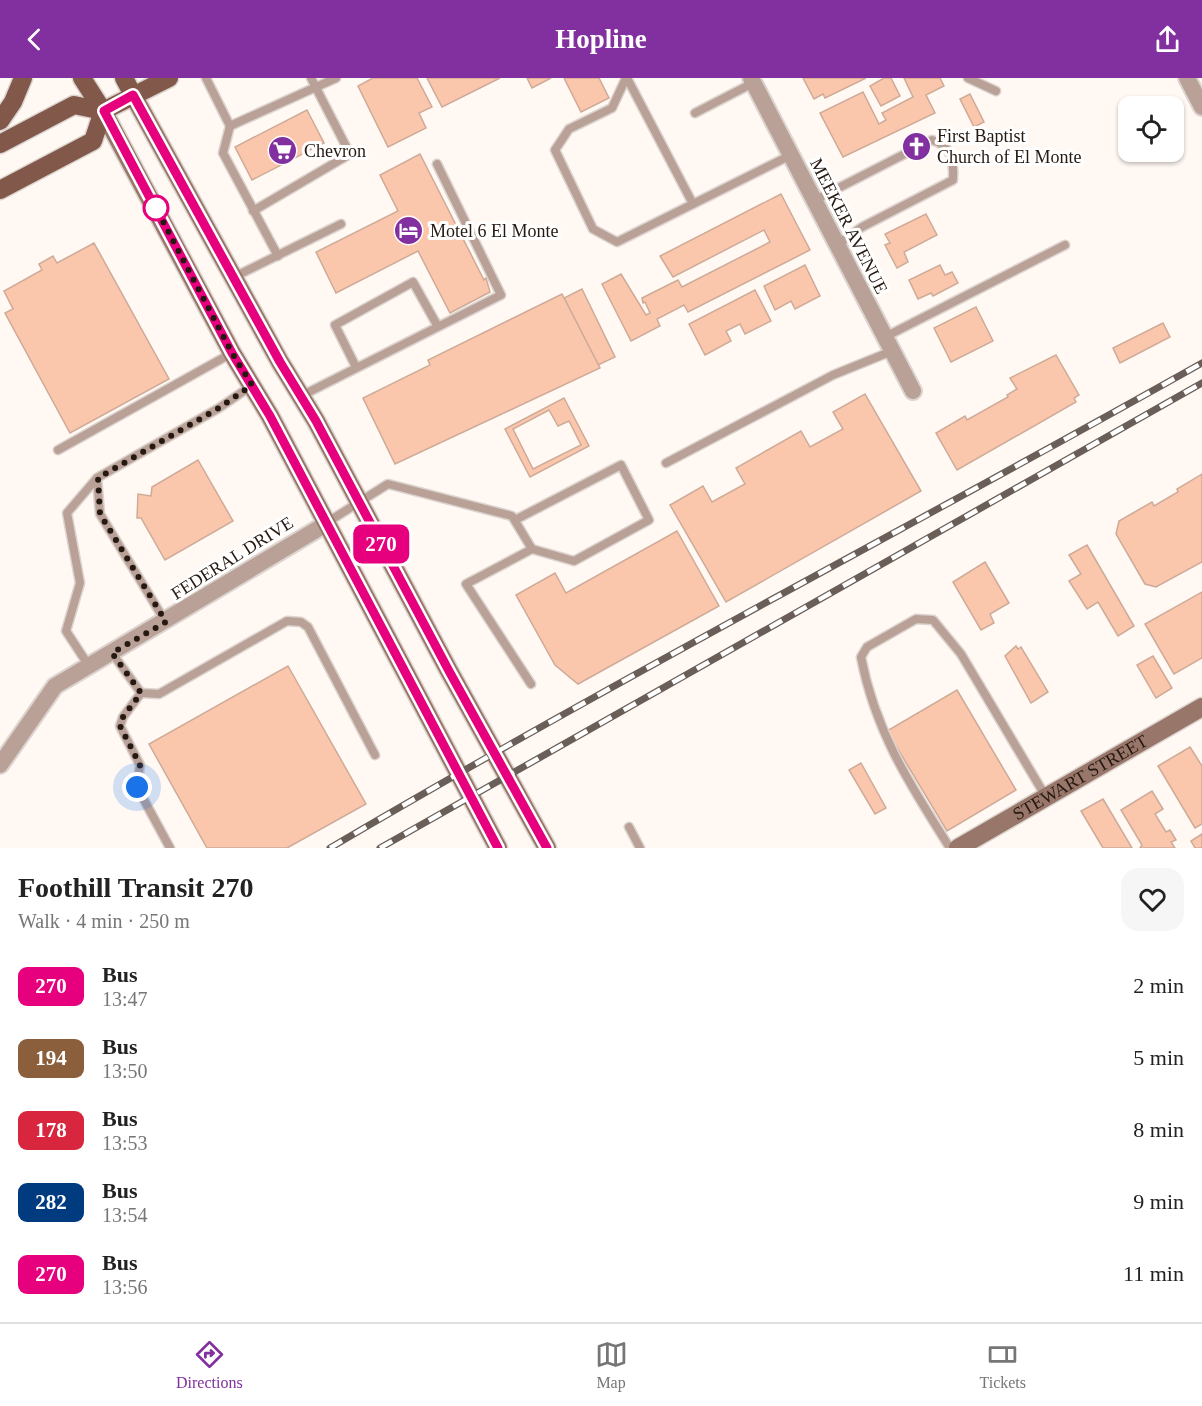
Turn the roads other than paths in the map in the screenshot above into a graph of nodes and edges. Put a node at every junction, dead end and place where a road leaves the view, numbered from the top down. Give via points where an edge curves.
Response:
1 (23, 78) edge
2 (82, 78) edge
3 (124, 78) edge
4 (169, 78) edge
5 (206, 78) edge
6 (311, 78) edge
7 (336, 78) edge
8 (626, 78) edge
9 (968, 78) edge
10 (1187, 78) edge
11 (752, 80) edge
12 (316, 89) junction
13 (996, 92) dead end
14 (133, 95) junction
15 (1202, 107) edge
16 (104, 111) junction
17 (695, 113) dead end
18 (0, 121) edge
19 (230, 126) junction
20 (0, 144) edge
21 (791, 155) junction
22 (437, 164) dead end
23 (0, 190) edge
24 (815, 200) junction
25 (693, 204) junction
26 (252, 210) junction
27 (341, 224) dead end
28 (837, 244) junction
29 (1065, 245) dead end
30 (278, 256) junction
31 (234, 277) junction
32 (437, 325) junction
33 (888, 344) junction
34 (232, 353) junction
35 (356, 367) junction
36 (252, 385) junction
37 (913, 391) dead end
38 (302, 396) junction
39 (58, 450) dead end
40 (666, 463) dead end
41 (98, 478) junction
42 (357, 501) junction
43 (515, 520) junction
44 (326, 524) junction
45 (532, 549) junction
46 (166, 622) junction
47 (112, 653) junction
48 (89, 666) junction
49 (531, 684) dead end
50 (141, 693) junction
51 (1202, 706) edge
52 (375, 755) dead end
53 (0, 765) edge
54 (1046, 797) junction
55 (629, 827) dead end
56 (170, 848) edge
57 (498, 848) edge
58 (547, 848) edge
59 (640, 848) edge
60 (950, 848) edge
61 (958, 848) edge

1 - 18 main road
2 - 16 main road
3 - 14 main road
4 - 14 main road
5 - 19 lane
6 - 12 lane
7 - 12 lane
8 - 25 lane
8 - 25 lane via 612,108 569,129 555,150 593,229 617,242
9 - 13 lane
10 - 15 street
11 - 17 lane
11 - 21 street, MEEKER AVENUE
12 - 19 lane
12 - 26 lane via 350,154
14 - 16 main road
14 - 31 main road
16 - 20 main road via 74,105
16 - 23 main road via 93,141
16 - 34 main road
19 - 26 lane via 223,153
21 - 24 street, MEEKER AVENUE
21 - 25 lane
22 - 32 lane via 501,295
24 - 28 street, MEEKER AVENUE
24 - 28 lane via 932,140 943,143 950,151 953,180
26 - 30 lane
27 - 30 lane
28 - 33 street, MEEKER AVENUE
29 - 33 lane
30 - 31 lane
31 - 38 main road
32 - 35 lane
32 - 35 lane via 413,282 335,325
33 - 37 street, MEEKER AVENUE
33 - 40 lane
34 - 36 main road
34 - 39 lane
35 - 38 lane
36 - 41 lane
36 - 44 main road
38 - 42 main road
41 - 46 lane via 100,514
41 - 48 lane via 67,513 80,583 66,631
42 - 43 lane via 388,484 512,516
42 - 44 lane
42 - 58 main road
43 - 45 lane
43 - 45 lane via 621,465 649,520 574,561
44 - 46 street, FEDERAL DRIVE
44 - 57 main road
45 - 49 lane via 466,584
46 - 47 street, FEDERAL DRIVE
47 - 48 street, FEDERAL DRIVE
47 - 50 lane
48 - 53 street, FEDERAL DRIVE via 55,686
50 - 52 lane via 159,694 287,621 302,622
50 - 56 lane via 120,726 140,765 137,787
51 - 54 main road, STEWART STREET
54 - 60 lane via 961,654 933,620 916,619 867,647 861,657 867,689 885,739
54 - 61 main road, STEWART STREET
55 - 59 lane

